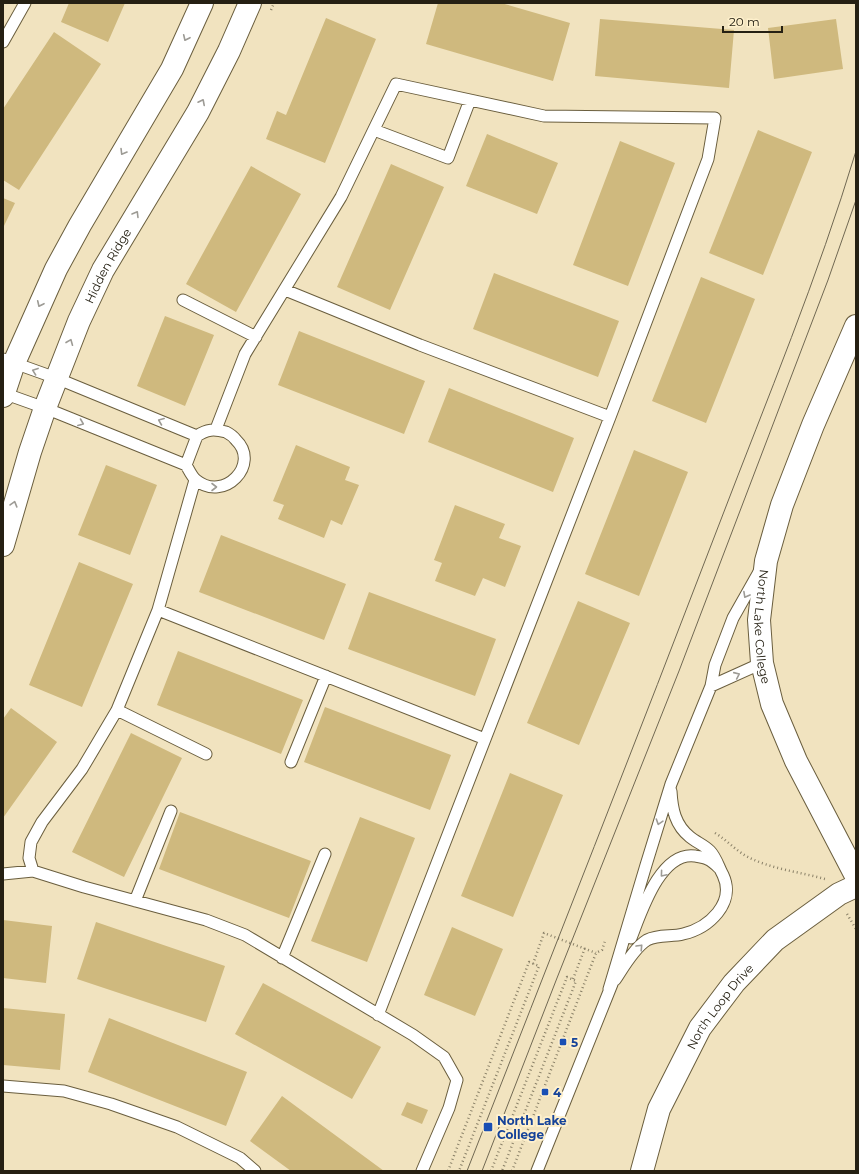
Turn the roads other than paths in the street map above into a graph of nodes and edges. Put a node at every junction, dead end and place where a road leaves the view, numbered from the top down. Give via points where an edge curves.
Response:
1 (202, 3) edge
2 (250, 3) edge
3 (21, 4) edge
4 (3, 42) edge
5 (470, 100) junction
6 (374, 130) junction
7 (285, 290) junction
8 (183, 300) dead end
9 (856, 326) edge
10 (256, 337) junction
11 (9, 361) edge
12 (56, 378) junction
13 (3, 394) edge
14 (45, 408) junction
15 (610, 417) junction
16 (216, 429) junction
17 (197, 436) junction
18 (186, 465) junction
19 (195, 480) junction
20 (3, 545) edge
21 (766, 561) junction
22 (158, 610) junction
23 (762, 663) junction
24 (326, 676) junction
25 (712, 686) junction
26 (117, 710) junction
27 (485, 739) junction
28 (206, 754) dead end
29 (291, 762) dead end
30 (671, 784) junction
31 (171, 811) dead end
32 (325, 854) dead end
33 (720, 868) junction
34 (33, 871) junction
35 (3, 874) edge
36 (856, 876) edge
37 (856, 886) edge
38 (135, 901) junction
39 (282, 958) junction
40 (609, 989) junction
41 (378, 1015) junction
42 (3, 1086) edge
43 (255, 1171) edge
44 (422, 1171) edge
45 (537, 1171) edge
46 (642, 1171) edge

1 -> 11 street via 172,69 80,225
12 -> 2 street, Hidden Ridge via 103,270 198,112
3 - 4 lane
5 - 6 lane via 396,84
5 - 6 lane via 448,158
5 - 15 lane via 544,116 715,118 708,159
6 - 7 lane via 341,197
7 - 10 lane
7 - 15 lane via 420,345
8 - 10 lane
9 - 21 street, North Lake College via 782,505
10 - 16 lane via 245,354
12 -> 11 lane
11 - 13 street
12 - 14 street, Hidden Ridge
17 -> 12 lane
13 - 14 lane
14 -> 18 lane
20 -> 14 street, Hidden Ridge
15 - 27 lane
16 - 17 lane
19 -> 16 lane via 207,487 221,487 233,481 242,470 244,456 239,443 229,433
17 - 18 lane
18 - 19 lane
19 - 22 lane
21 - 23 street, North Lake College via 759,620
21 -> 25 lane via 733,618 715,665
22 - 24 lane
22 - 26 lane
25 -> 23 lane
23 - 36 street, North Lake College via 772,704 796,761
24 - 27 lane
24 - 29 lane
25 - 30 lane
26 - 28 lane
26 - 34 lane via 82,769 42,822 31,842 29,858
27 - 41 lane
30 - 33 lane via 674,815 680,826 689,837 711,851
30 -> 40 lane
31 - 38 lane
32 - 39 lane
40 -> 33 lane via 629,960 648,940 684,934 708,924 718,914 726,899 726,883
33 -> 40 lane via 706,858 690,856 674,861 651,889
34 - 35 lane
34 - 38 lane
37 - 46 street, North Loop Drive via 839,894 775,940 730,988 700,1028 658,1109
38 - 39 lane via 206,920 245,935
39 - 41 lane
40 - 45 lane
41 - 44 lane via 444,1057 457,1080 449,1108
42 - 43 lane via 64,1091 111,1104 177,1127 240,1158

